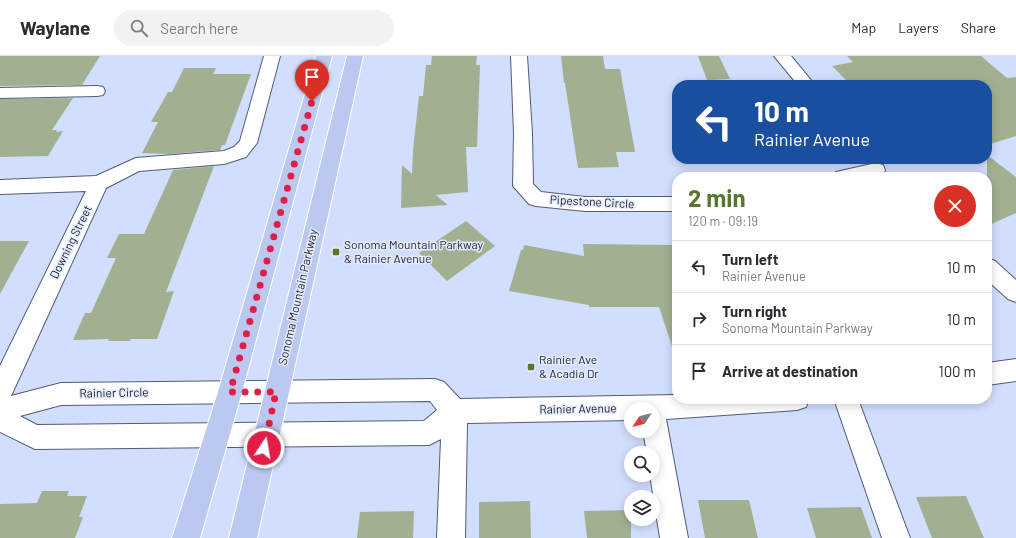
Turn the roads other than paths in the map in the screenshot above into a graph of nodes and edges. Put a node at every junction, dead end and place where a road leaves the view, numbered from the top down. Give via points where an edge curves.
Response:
1 (272, 56) edge
2 (324, 56) edge
3 (355, 56) edge
4 (519, 56) edge
5 (782, 56) edge
6 (802, 80) edge
7 (97, 91) dead end
8 (0, 93) edge
9 (876, 169) edge
10 (864, 172) edge
11 (99, 183) junction
12 (0, 187) edge
13 (672, 204) edge
14 (992, 271) edge
15 (1016, 293) edge
16 (1016, 370) edge
17 (992, 373) edge
18 (0, 392) edge
19 (230, 392) junction
20 (276, 392) junction
21 (731, 404) edge
22 (848, 404) edge
23 (660, 409) edge
24 (0, 410) edge
25 (624, 410) edge
26 (455, 411) junction
27 (0, 419) edge
28 (266, 434) junction
29 (217, 435) junction
30 (657, 438) edge
31 (186, 538) edge
32 (243, 538) edge
33 (451, 538) edge
34 (674, 538) edge
35 (896, 538) edge

1 - 11 street via 248,143 240,152 224,157 136,165
2 - 19 main road
3 - 20 main road, Sonoma Mountain Parkway
4 - 13 street, Pipestone Circle via 523,186 536,199 585,204
5 - 6 street
7 - 8 street
9 - 10 street
11 - 12 street
11 - 18 street, Downing Street
14 - 15 street
16 - 17 street
19 - 20 street
19 - 24 street, Rainier Circle via 61,394
19 - 29 main road
20 - 26 street via 435,390
20 - 28 main road, Sonoma Mountain Parkway
21 - 23 street, Rainier Avenue
22 - 35 street
25 - 26 street, Rainier Avenue
26 - 28 street via 430,433
26 - 33 street
27 - 29 street via 35,437
28 - 29 street
28 - 32 main road, Sonoma Mountain Parkway
29 - 31 main road
30 - 34 street

